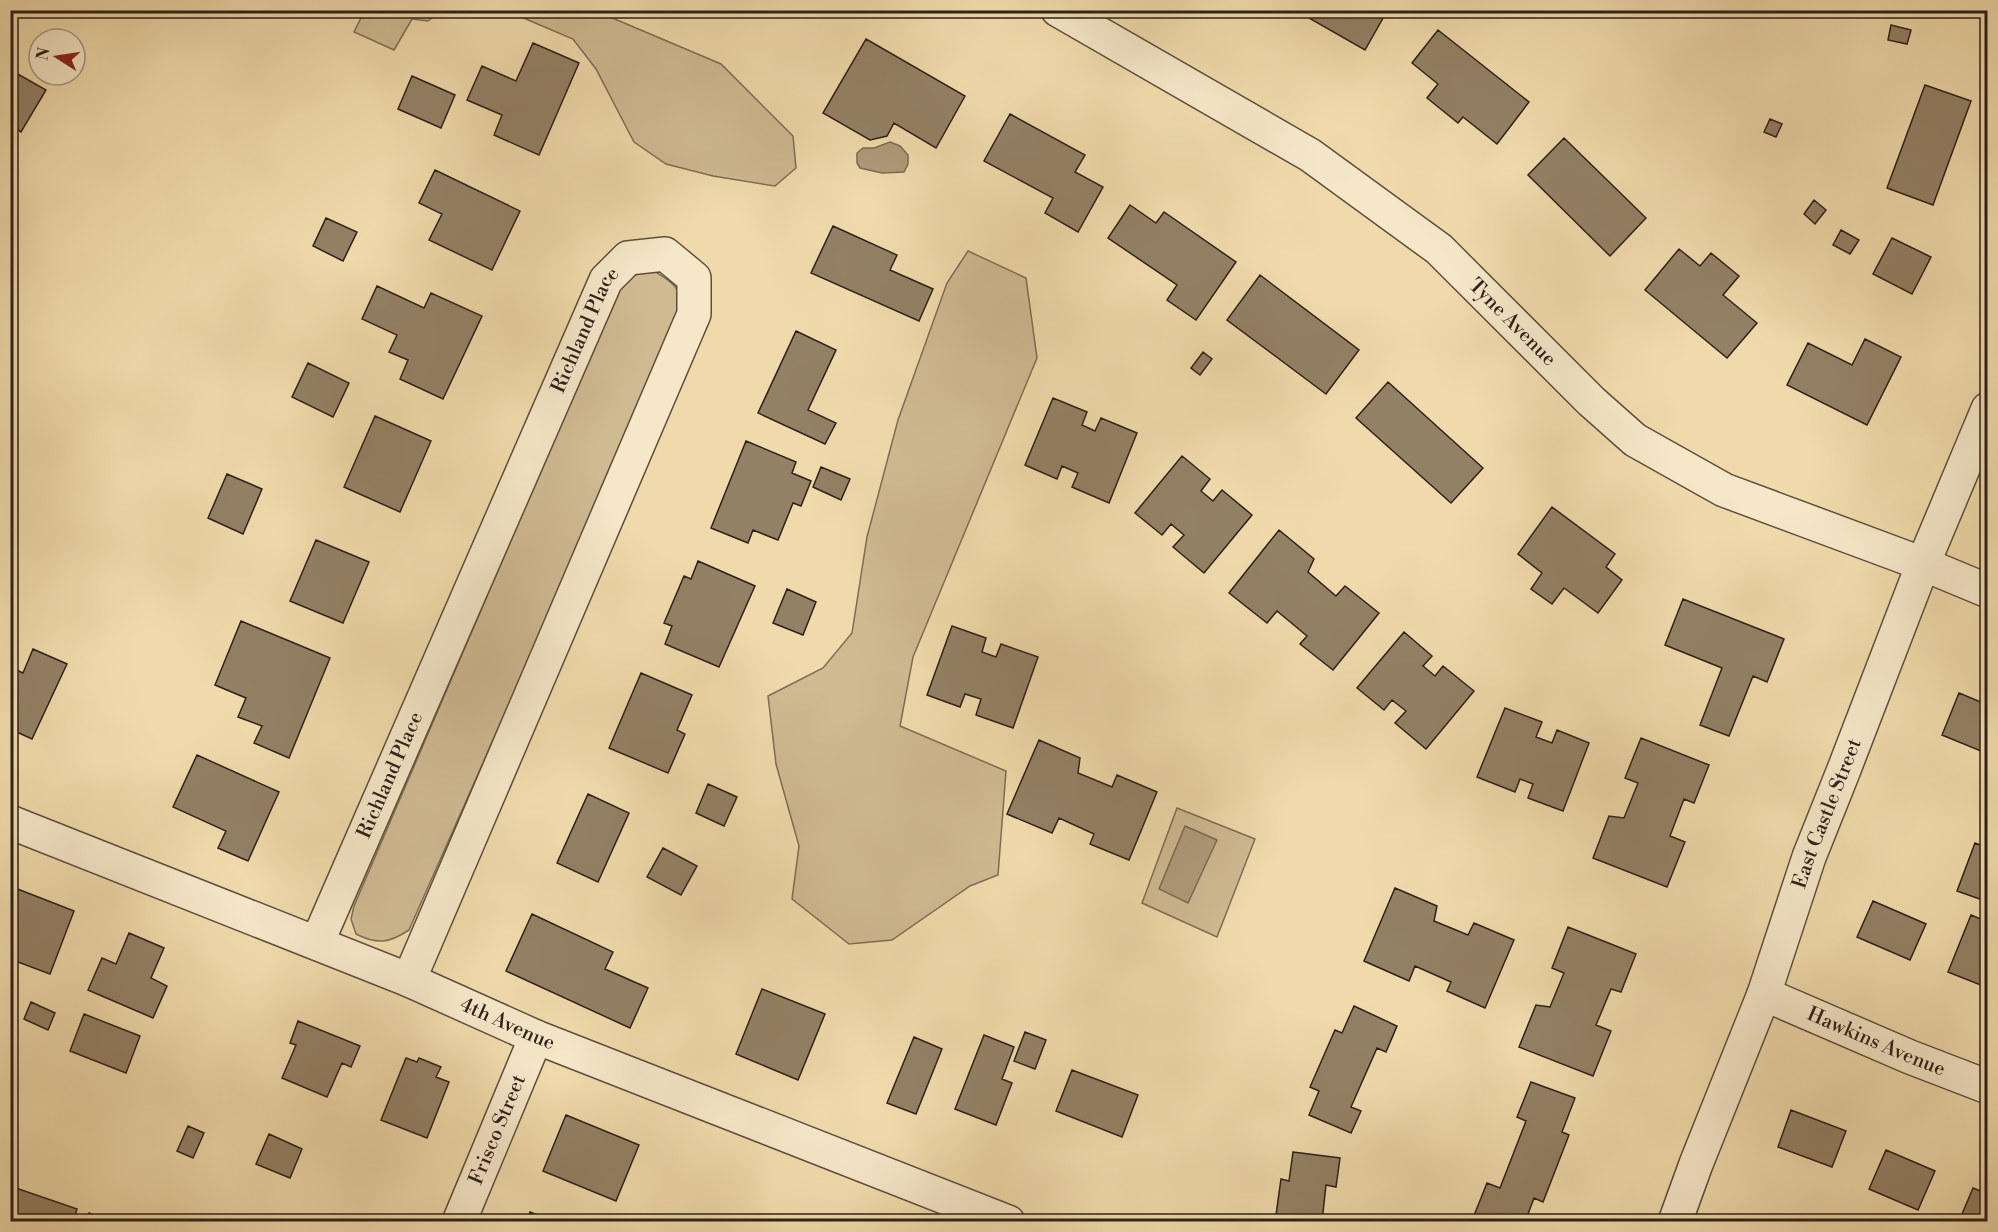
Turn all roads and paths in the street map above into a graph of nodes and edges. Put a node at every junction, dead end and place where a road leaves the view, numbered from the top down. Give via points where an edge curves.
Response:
1 (1058, 10) edge
2 (1988, 409) edge
3 (1923, 564) junction
4 (1988, 591) edge
5 (10, 822) edge
6 (317, 943) junction
7 (409, 980) junction
8 (1764, 994) junction
9 (536, 1037) junction
10 (1988, 1087) edge
11 (459, 1221) edge
12 (1008, 1221) edge
13 (1675, 1221) edge

1 - 3 street, Tyne Avenue via 1310,155 1439,249 1635,440 1724,490
2 - 3 street, East Castle Street
3 - 4 street, Tyne Avenue
3 - 8 street, East Castle Street via 1809,856
5 - 6 street, 4th Avenue
6 - 7 street, 4th Avenue
6 - 7 street, Richland Place via 606,280 628,258 665,254 694,278 694,314
7 - 9 street, 4th Avenue
8 - 10 street, Hawkins Avenue
8 - 13 street, East Castle Street
9 - 11 street, Frisco Street
9 - 12 street, 4th Avenue

